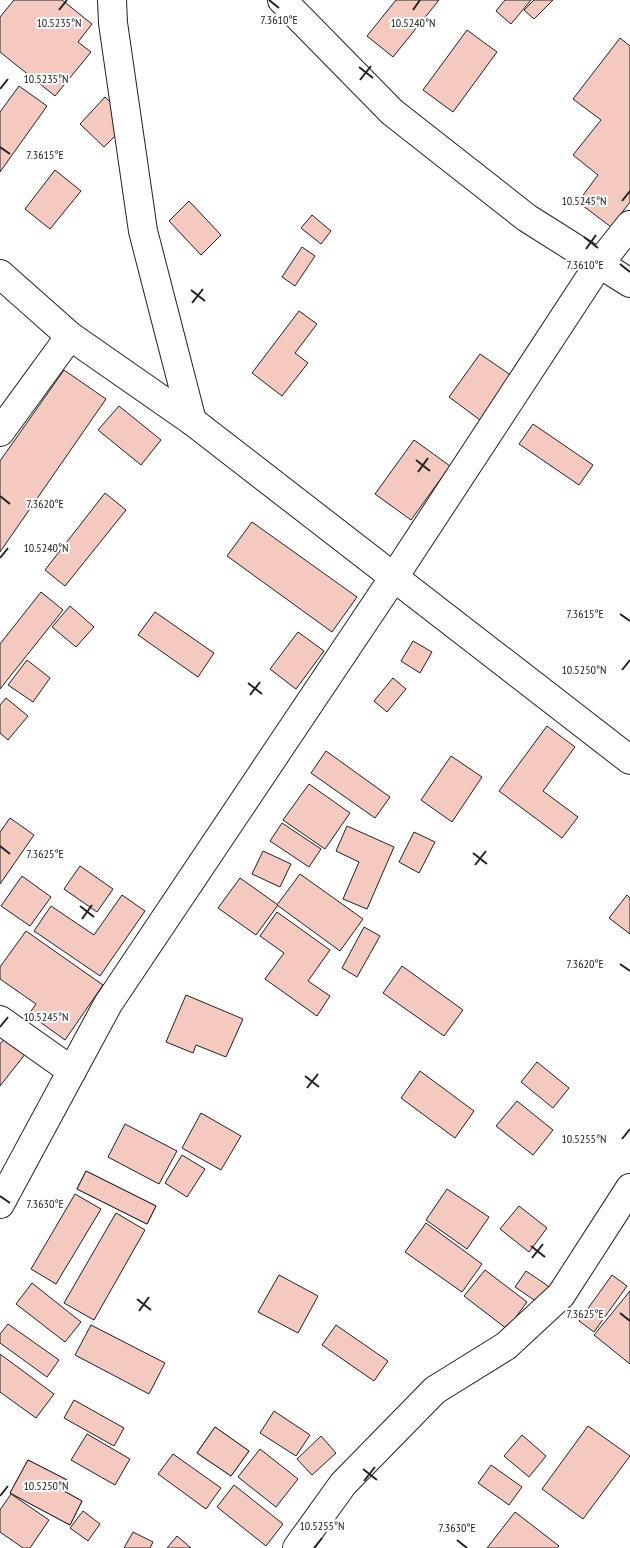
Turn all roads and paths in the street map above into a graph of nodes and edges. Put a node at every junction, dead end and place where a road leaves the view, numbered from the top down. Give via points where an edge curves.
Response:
1 (112, 0) edge
2 (282, 0) edge
3 (630, 225) edge
4 (599, 264) junction
5 (0, 274) edge
6 (630, 283) edge
7 (70, 336) junction
8 (192, 421) junction
9 (0, 432) edge
10 (394, 577) junction
11 (630, 760) edge
12 (0, 1020) edge
13 (72, 1071) junction
14 (630, 1188) edge
15 (0, 1204) edge
16 (297, 1548) edge

1 - 8 street via 143,231
2 - 4 street via 392,112 527,218
3 - 4 street
4 - 6 street
4 - 10 street
5 - 7 street
7 - 8 street
7 - 9 street
8 - 10 street
10 - 11 street
10 - 13 street via 108,1004
12 - 13 street
13 - 15 street
14 - 16 street via 561,1295 506,1346 435,1390 343,1484

